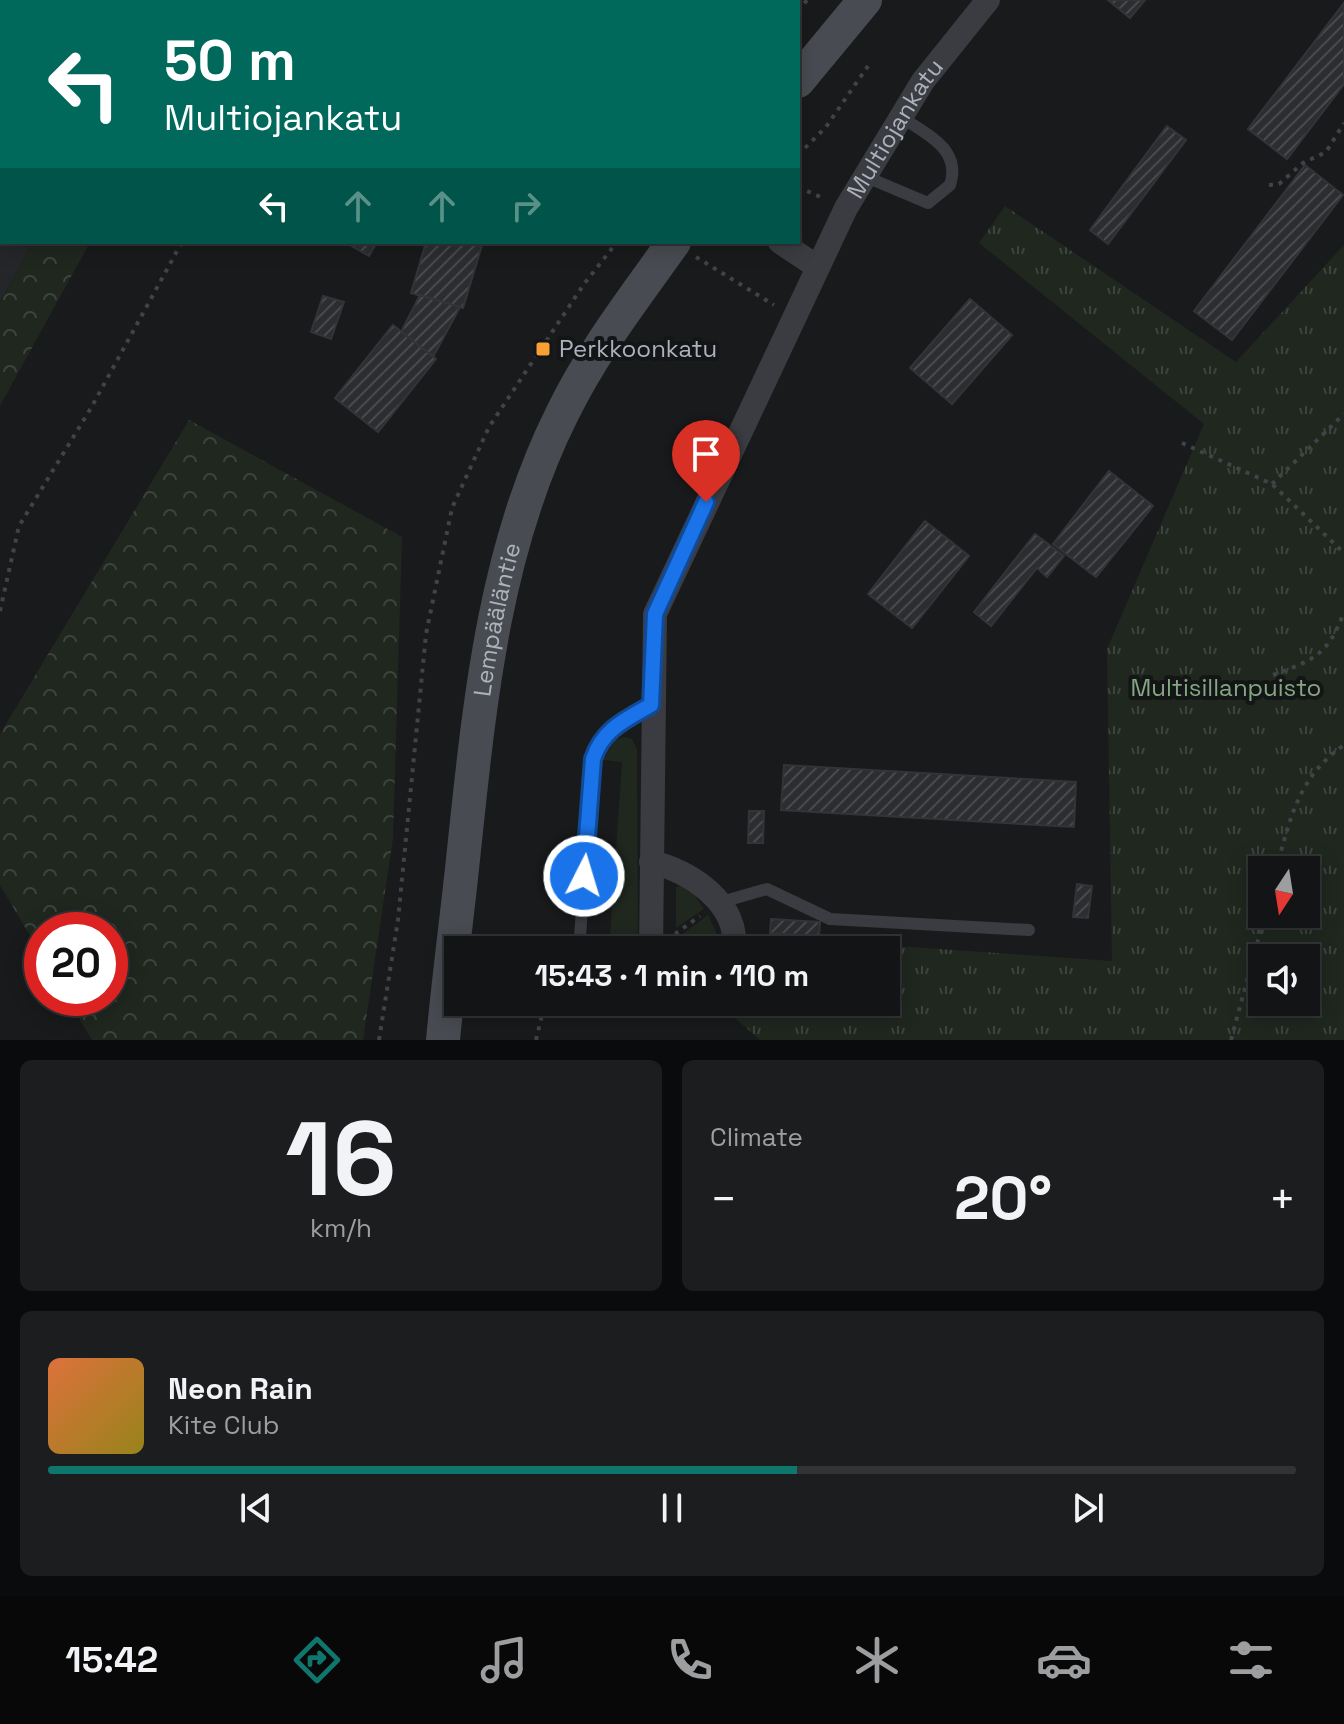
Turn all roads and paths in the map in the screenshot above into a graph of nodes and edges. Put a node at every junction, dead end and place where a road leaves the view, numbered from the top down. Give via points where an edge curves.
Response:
1 (865, 0) edge
2 (988, 0) edge
3 (868, 66) dead end
4 (800, 79) edge
5 (901, 117) junction
6 (1344, 123) edge
7 (800, 153) edge
8 (864, 176) junction
9 (1269, 185) dead end
10 (181, 244) edge
11 (615, 244) edge
12 (673, 244) edge
13 (783, 244) edge
14 (816, 266) junction
15 (794, 316) junction
16 (1344, 414) edge
17 (1182, 443) dead end
18 (1272, 484) junction
19 (1344, 553) edge
20 (0, 611) edge
21 (1344, 612) edge
22 (1273, 675) dead end
23 (651, 705) junction
24 (1344, 745) edge
25 (1280, 856) edge
26 (651, 862) junction
27 (718, 903) junction
28 (673, 921) dead end
29 (1261, 928) edge
30 (1029, 930) dead end
31 (673, 935) joint
32 (580, 936) edge
33 (657, 936) edge
34 (735, 936) edge
35 (542, 1016) edge
36 (379, 1040) edge
37 (443, 1040) edge
38 (536, 1040) edge
39 (1231, 1040) edge

1 - 4 main road
2 - 5 street, Multiojankatu
3 - 7 path via 826,127
5 - 8 street, Multiojankatu
5 - 8 lane via 947,150 953,162 950,185 928,203
6 - 9 path via 1326,152 1279,184
8 - 14 street, Multiojankatu
10 - 20 path via 19,526
11 - 36 path via 489,427 452,508 426,634 398,920
12 - 15 path
12 - 37 main road, Lempääläntie via 602,341 562,413 519,521 500,593 476,731
13 - 14 street
14 - 15 street, Multiojankatu
15 - 23 street, Multiojankatu via 655,614
16 - 18 path
17 - 18 path
18 - 19 path
21 - 22 path via 1334,639 1314,660
23 - 26 street, Multiojankatu
23 - 32 lane via 609,729 598,742
24 - 25 path via 1326,757 1295,800
26 - 27 street via 693,877
26 - 33 street, Multiojankatu
27 - 30 lane via 767,889 830,919
27 - 31 path
27 - 34 street
28 - 31 path
29 - 39 path
35 - 38 path

